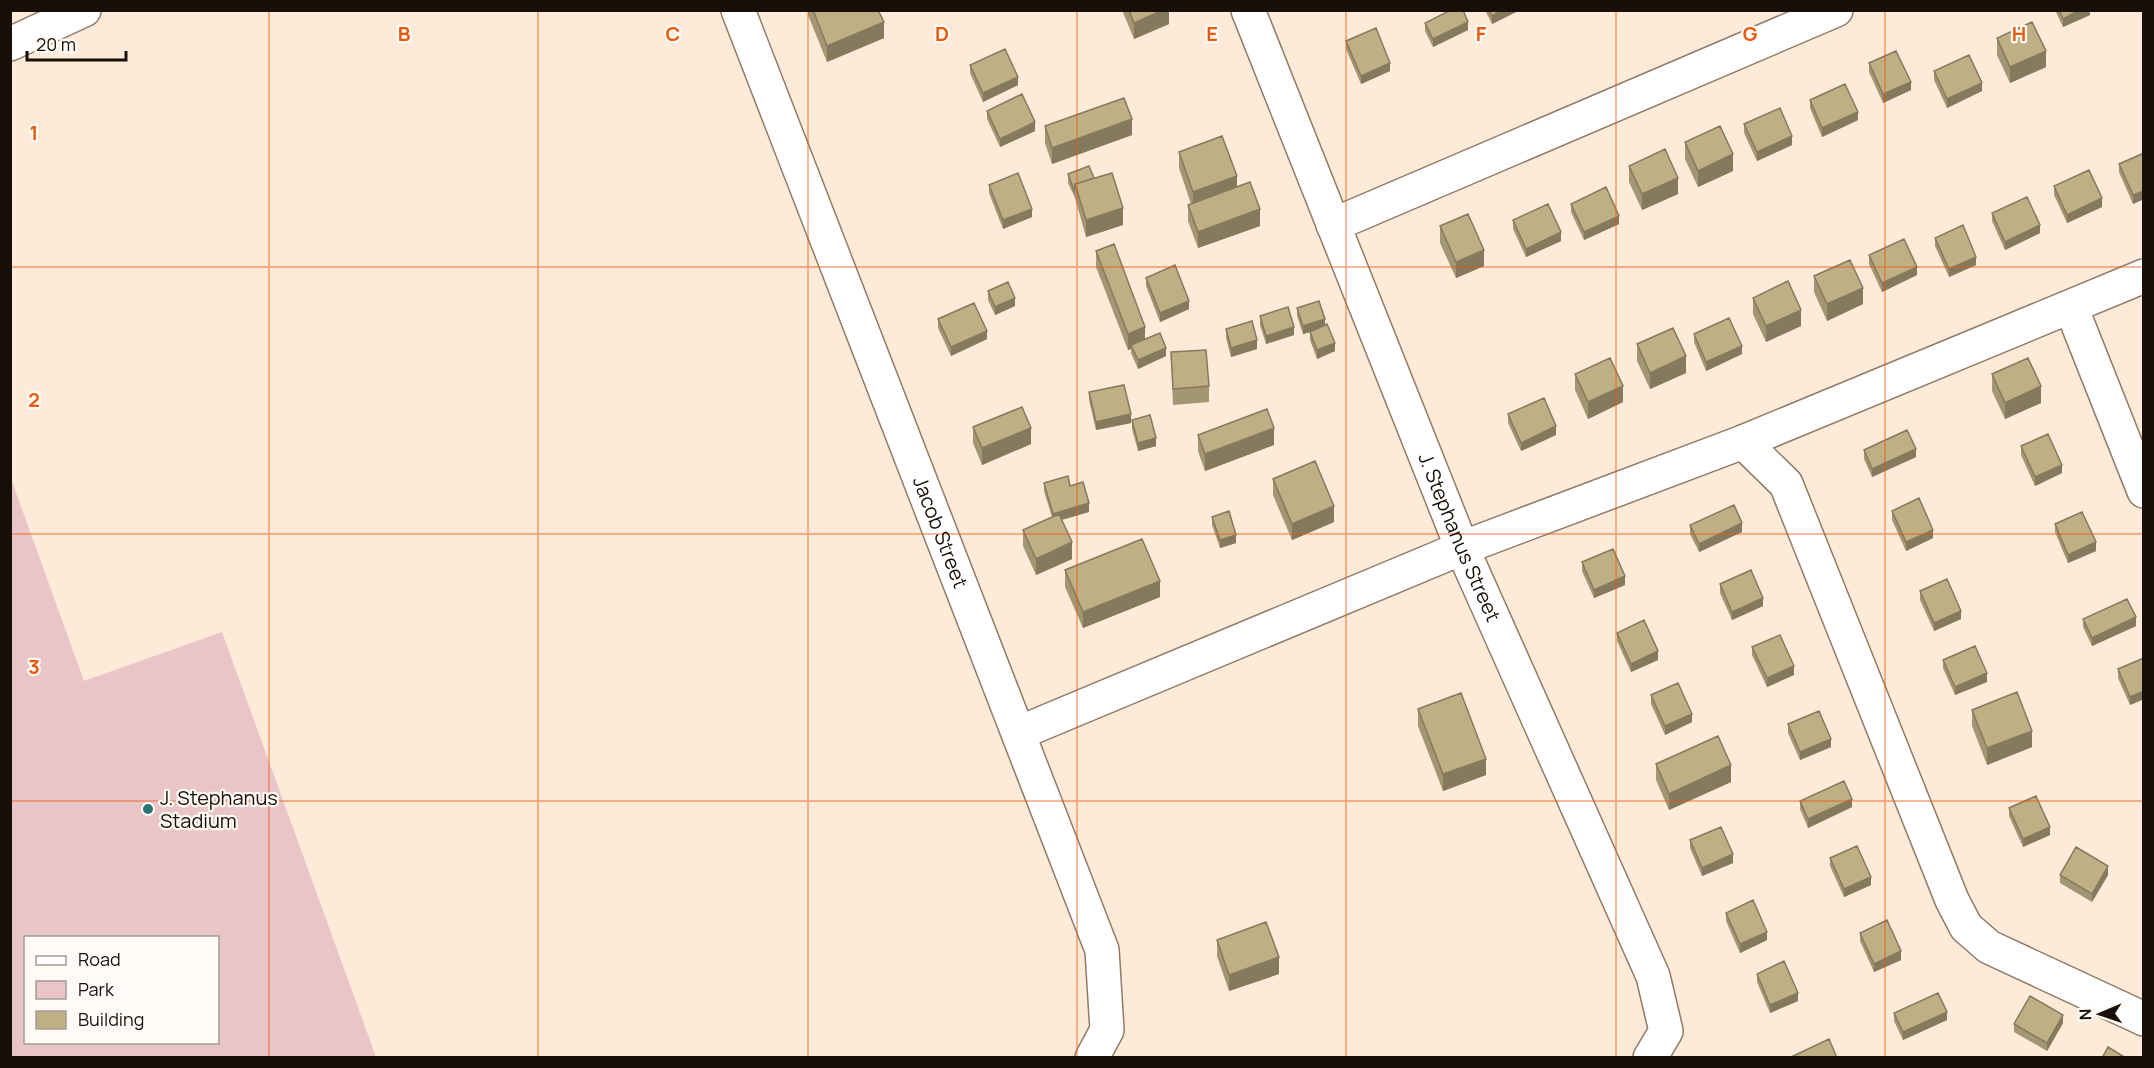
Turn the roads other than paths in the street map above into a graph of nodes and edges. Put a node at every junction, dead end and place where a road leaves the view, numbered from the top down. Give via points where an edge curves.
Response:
1 (84, 10) edge
2 (738, 10) edge
3 (1248, 10) edge
4 (1836, 10) edge
5 (10, 44) edge
6 (1333, 225) junction
7 (2144, 276) edge
8 (2071, 307) junction
9 (1743, 442) junction
10 (2144, 491) edge
11 (1462, 548) junction
12 (1019, 733) junction
13 (2144, 1020) edge
14 (1665, 1049) edge
15 (1092, 1058) edge

1 - 5 street
2 - 12 street, Jacob Street
3 - 6 street, J. Stephanus Street
4 - 6 street
6 - 11 street, J. Stephanus Street
7 - 8 street
8 - 9 street
8 - 10 street
9 - 11 street
9 - 13 street via 1786,484 1966,927 1989,947
11 - 12 street
11 - 14 street, J. Stephanus Street via 1653,976
12 - 15 street, Jacob Street via 1102,950 1107,1030

